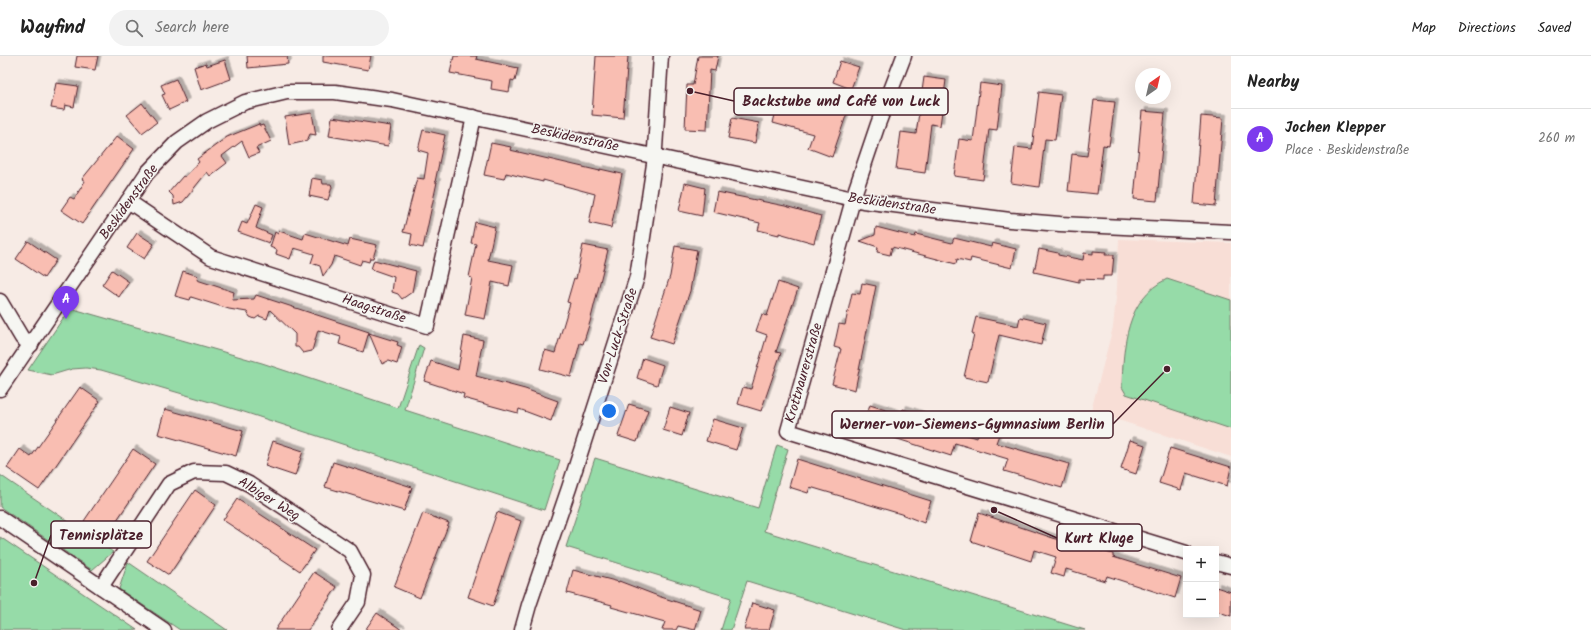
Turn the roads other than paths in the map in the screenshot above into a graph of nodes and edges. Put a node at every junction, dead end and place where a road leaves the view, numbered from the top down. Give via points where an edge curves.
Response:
1 (661, 56) edge
2 (904, 56) edge
3 (474, 117) junction
4 (655, 156) junction
5 (853, 199) junction
6 (128, 201) junction
7 (1231, 232) edge
8 (0, 302) edge
9 (31, 345) junction
10 (0, 389) edge
11 (0, 518) edge
12 (1183, 552) edge
13 (1219, 563) edge
14 (1231, 566) edge
15 (101, 587) junction
16 (164, 630) edge
17 (339, 630) edge
18 (522, 630) edge

1 - 4 street, Von-Luck-Straße
2 - 5 street, Krottnaurerstraße
3 - 4 street, Beskidenstraße
3 - 6 street, Beskidenstraße via 392,100 309,90 287,92 245,102 207,121 178,142 147,173
3 - 6 street, Haagstraße via 427,326 211,257
4 - 5 street, Beskidenstraße
4 - 18 street, Von-Luck-Straße via 637,277
5 - 7 street, Beskidenstraße via 1010,220
5 - 12 street, Krottnaurerstraße via 788,431
6 - 9 street, Beskidenstraße
8 - 9 street via 22,338
9 - 10 street, Beskidenstraße
11 - 15 street
13 - 14 street
15 - 16 street
15 - 17 street, Albiger Weg via 170,484 194,472 226,473 249,484 350,551 363,575 358,602

